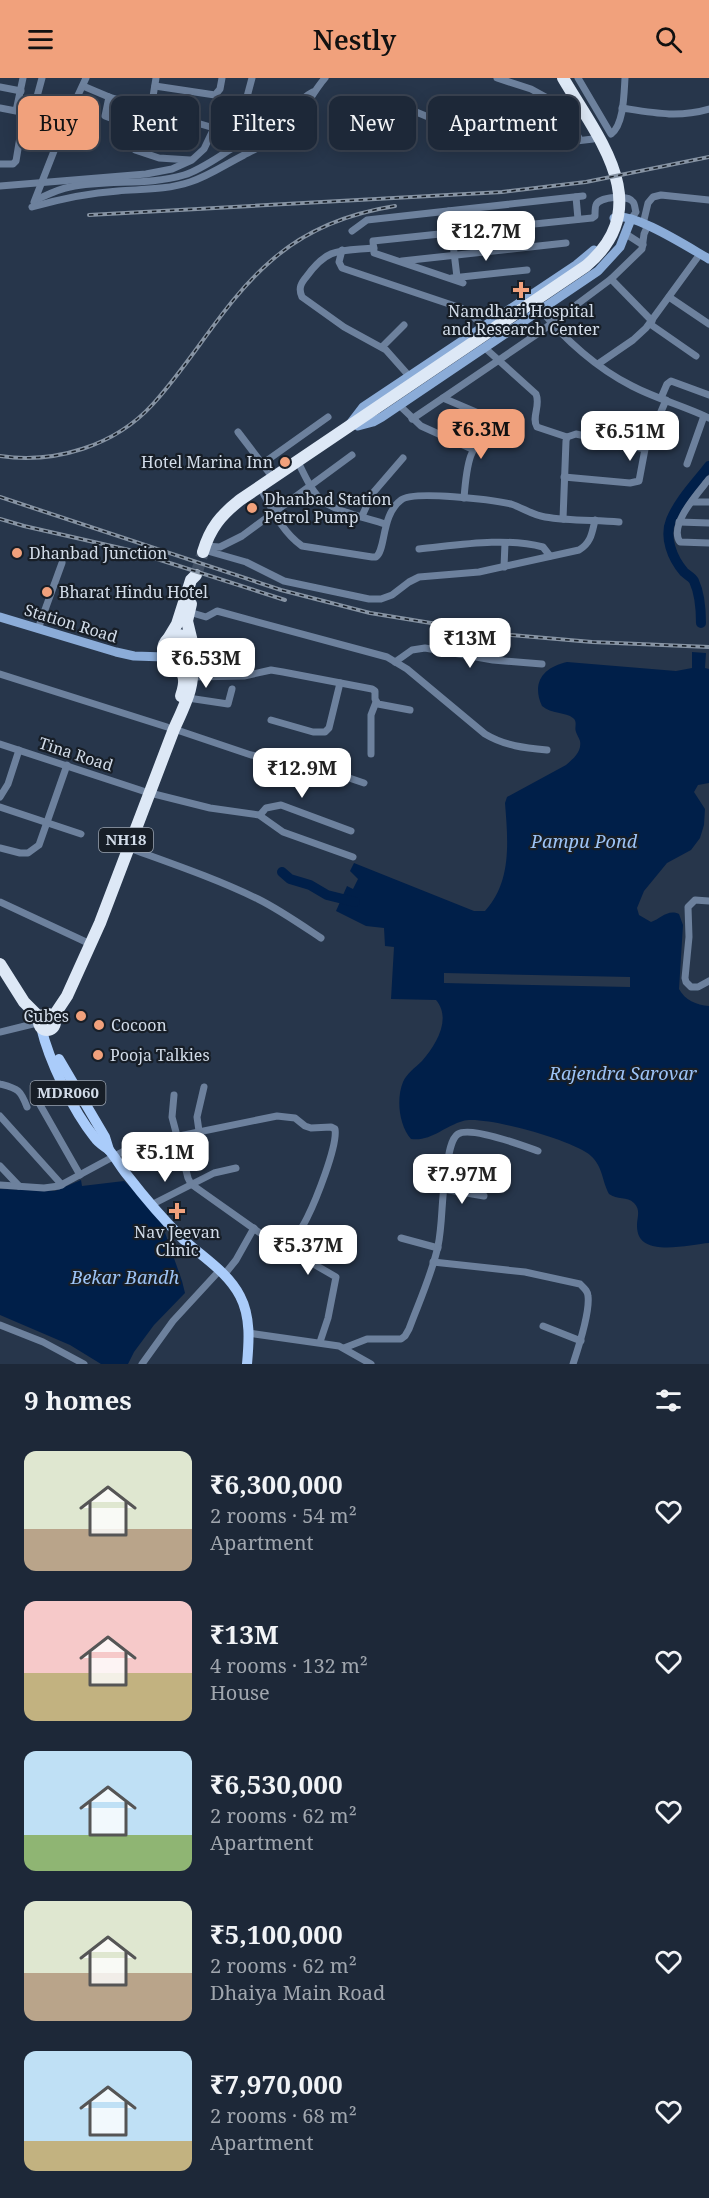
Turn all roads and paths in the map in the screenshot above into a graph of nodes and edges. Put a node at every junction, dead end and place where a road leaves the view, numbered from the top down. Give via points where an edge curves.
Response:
1 (23, 78) edge
2 (42, 78) edge
3 (86, 78) edge
4 (222, 78) edge
5 (252, 78) edge
6 (325, 78) edge
7 (497, 78) edge
8 (563, 78) edge
9 (569, 78) edge
10 (578, 78) edge
11 (625, 78) edge
12 (156, 82) edge
13 (83, 86) junction
14 (0, 87) edge
15 (21, 91) junction
16 (314, 92) junction
17 (22, 96) edge
18 (33, 96) edge
19 (78, 96) edge
20 (247, 96) edge
21 (109, 97) joint
22 (0, 108) edge
23 (622, 108) junction
24 (709, 109) edge
25 (18, 112) edge
26 (416, 112) edge
27 (594, 130) junction
28 (211, 134) edge
29 (580, 140) junction
30 (18, 149) edge
31 (53, 150) edge
32 (192, 160) junction
33 (0, 164) edge
34 (41, 182) junction
35 (0, 186) edge
36 (36, 200) junction
37 (709, 200) edge
38 (448, 211) junction
39 (578, 219) junction
40 (631, 219) junction
41 (645, 225) junction
42 (352, 231) dead end
43 (451, 233) junction
44 (626, 234) junction
45 (566, 243) dead end
46 (643, 245) junction
47 (374, 248) junction
48 (342, 250) junction
49 (700, 254) junction
50 (454, 255) junction
51 (709, 259) edge
52 (398, 261) junction
53 (527, 270) dead end
54 (453, 278) junction
55 (611, 279) junction
56 (463, 283) dead end
57 (669, 297) junction
58 (541, 310) junction
59 (551, 322) junction
60 (651, 322) junction
61 (709, 324) edge
62 (404, 325) dead end
63 (483, 327) junction
64 (382, 347) junction
65 (485, 348) junction
66 (696, 356) dead end
67 (497, 360) junction
68 (598, 364) junction
69 (410, 377) junction
70 (709, 395) edge
71 (442, 398) junction
72 (663, 399) junction
73 (399, 405) junction
74 (328, 417) dead end
75 (706, 417) edge
76 (412, 419) junction
77 (493, 421) junction
78 (504, 424) dead end
79 (350, 427) junction
80 (237, 432) dead end
81 (567, 437) junction
82 (472, 449) junction
83 (645, 449) junction
84 (352, 455) dead end
85 (403, 458) dead end
86 (262, 464) junction
87 (687, 464) dead end
88 (300, 466) junction
89 (564, 477) junction
90 (274, 479) junction
91 (709, 479) edge
92 (310, 485) junction
93 (262, 491) junction
94 (464, 498) junction
95 (692, 502) junction
96 (709, 502) edge
97 (274, 513) junction
98 (362, 516) junction
99 (563, 519) junction
100 (595, 520) junction
101 (620, 522) dead end
102 (679, 522) junction
103 (709, 523) edge
104 (385, 524) junction
105 (213, 525) junction
106 (504, 543) junction
107 (709, 543) edge
108 (419, 549) dead end
109 (204, 550) junction
110 (549, 556) junction
111 (62, 563) dead end
112 (504, 567) junction
113 (189, 612) junction
114 (0, 617) edge
115 (38, 629) junction
116 (165, 642) junction
117 (193, 650) junction
118 (169, 661) junction
119 (395, 662) junction
120 (542, 663) dead end
121 (0, 674) edge
122 (193, 677) junction
123 (340, 683) junction
124 (232, 689) dead end
125 (188, 698) junction
126 (376, 702) junction
127 (410, 710) dead end
128 (271, 720) dead end
129 (171, 728) junction
130 (0, 744) edge
131 (19, 750) junction
132 (547, 750) dead end
133 (371, 754) dead end
134 (67, 765) junction
135 (364, 783) dead end
136 (3, 787) edge
137 (146, 792) junction
138 (0, 797) edge
139 (0, 807) edge
140 (260, 815) junction
141 (48, 823) junction
142 (351, 831) dead end
143 (81, 834) dead end
144 (0, 848) edge
145 (129, 848) junction
146 (353, 857) dead end
147 (709, 901) edge
148 (0, 902) edge
149 (321, 938) dead end
150 (86, 942) junction
151 (0, 964) edge
152 (0, 975) edge
153 (709, 981) edge
154 (44, 1022) junction
155 (0, 1032) edge
156 (0, 1084) edge
157 (204, 1087) dead end
158 (174, 1095) dead end
159 (39, 1103) dead end
160 (27, 1107) dead end
161 (0, 1116) edge
162 (199, 1131) junction
163 (176, 1136) junction
164 (538, 1151) dead end
165 (111, 1154) junction
166 (0, 1166) edge
167 (236, 1168) dead end
168 (80, 1175) junction
169 (191, 1184) junction
170 (0, 1185) edge
171 (62, 1185) junction
172 (19, 1186) junction
173 (443, 1189) junction
174 (484, 1196) dead end
175 (151, 1205) junction
176 (254, 1228) junction
177 (401, 1238) dead end
178 (438, 1248) junction
179 (287, 1251) junction
180 (433, 1262) junction
181 (222, 1272) junction
182 (0, 1325) edge
183 (543, 1326) dead end
184 (249, 1333) junction
185 (581, 1341) junction
186 (320, 1342) junction
187 (344, 1348) junction
188 (81, 1363) edge
189 (142, 1364) edge
190 (247, 1364) edge
191 (371, 1364) edge
192 (573, 1364) edge

1 - 15 street
2 - 18 street
3 - 13 street
4 - 12 street via 214,95
5 - 20 street
6 - 16 street
7 - 29 street via 548,96 562,106
8 - 27 highway
9 - 27 highway
10 - 23 street via 610,134 616,131
11 - 23 street
13 - 19 street
13 - 21 street
14 - 15 street
15 - 17 street
16 - 36 street via 303,97 281,121 262,134 185,175 68,187
16 - 36 street via 288,129 190,182 151,190 79,195 32,207
21 - 32 street via 105,116 135,127 135,150 159,158
22 - 25 street
23 - 24 street via 669,115
26 - 29 street via 481,135 527,141
27 - 29 street
27 - 79 highway via 616,155 625,197 623,223 603,259
28 - 32 street via 204,149
30 - 33 street via 13,164
31 - 34 street
32 - 34 street via 146,174
34 - 35 street
34 - 36 street
37 - 41 street via 653,197 648,203
38 - 39 street via 579,197
38 - 42 street via 367,220
38 - 43 street
39 - 40 street via 594,217 600,201 619,197 634,203 636,212
39 - 43 street
40 - 41 main road
40 - 44 main road
40 - 63 main road via 614,218 603,240 586,257
41 - 46 street
41 - 49 main road
43 - 47 street via 373,241
43 - 50 street
44 - 46 street
44 - 58 main road via 606,264
45 - 50 street
46 - 55 street
47 - 48 street
47 - 52 street via 374,253
48 - 63 street via 342,268 461,308
48 - 64 street via 316,263 299,292 344,327
49 - 51 main road
49 - 57 street
50 - 52 street
50 - 54 street
52 - 54 street
53 - 54 street
54 - 56 street
55 - 59 street
55 - 60 street
57 - 60 street
57 - 61 street
58 - 59 street
58 - 65 main road
59 - 67 street
59 - 68 street
60 - 66 street
60 - 68 street
62 - 64 street
63 - 69 main road
64 - 69 street
65 - 67 street
65 - 73 main road
67 - 71 street
67 - 81 street via 536,394 537,427
68 - 72 street via 630,385
69 - 79 main road via 363,407
70 - 72 street via 671,381
71 - 76 street
71 - 77 street
72 - 75 street
72 - 83 street
73 - 76 street
73 - 79 main road via 374,422
74 - 86 street
75 - 87 street
76 - 82 street
77 - 78 street
77 - 82 street
79 - 88 highway
79 - 90 highway
80 - 86 street
81 - 83 street via 576,434
81 - 89 street
82 - 94 street
83 - 89 street via 636,483
84 - 92 street
85 - 98 street via 372,494
86 - 90 street
88 - 90 highway
88 - 92 street
89 - 99 street
90 - 93 highway
90 - 105 highway via 240,500
91 - 95 street
92 - 97 street
92 - 98 street via 323,501
93 - 97 street
93 - 105 highway
94 - 99 street via 509,504 533,514
94 - 104 street via 404,498
95 - 96 street
95 - 102 street
97 - 104 street via 292,539 302,546 376,558
97 - 109 street via 229,543
98 - 104 street
99 - 100 street
100 - 101 street
100 - 110 street via 586,546
102 - 103 street
102 - 107 street via 680,542
105 - 109 highway
106 - 108 street
106 - 110 street via 543,547
106 - 112 street
109 - 112 street via 246,562 284,581 369,599 392,595 419,577
110 - 112 street
111 - 115 street
113 - 116 highway, NH18 via 196,576 191,580 176,628
113 - 117 highway, NH18
113 - 119 street via 206,617 217,611
114 - 115 main road, Station Road
115 - 118 main road, Station Road via 134,656
116 - 117 highway via 178,635 186,637
116 - 118 highway, NH18 via 163,650
117 - 118 highway via 184,664
117 - 122 highway, NH18
118 - 129 highway, NH18 via 183,672 184,683
119 - 120 street via 412,650 425,648 493,660
119 - 132 street via 497,741
121 - 129 street
122 - 123 street via 244,676 271,670
122 - 125 highway, NH18
123 - 126 street via 372,689
123 - 128 street via 325,732
124 - 125 street via 228,704
125 - 129 highway, NH18
126 - 127 street
126 - 133 street via 371,716
129 - 135 street via 251,755 290,758
129 - 137 highway, NH18
130 - 131 street, Tina Road
131 - 134 street, Tina Road
131 - 136 street
134 - 137 street, Tina Road
134 - 141 street
136 - 138 street
137 - 140 street, Tina Road via 210,808
137 - 145 highway, NH18
137 - 150 highway, NH18
139 - 141 street
140 - 142 street via 266,808 281,805
140 - 146 street via 284,832
141 - 143 street
141 - 144 street via 34,850 20,853
145 - 149 street via 259,900
145 - 154 highway, NH18 via 67,996
147 - 153 street via 695,900 688,907 685,978 691,987
148 - 150 street
150 - 154 highway, NH18
151 - 154 highway via 24,1002
152 - 154 highway via 22,1010
154 - 155 street
154 - 165 main road, MDR060 via 64,1069
156 - 160 street via 16,1088
157 - 162 street via 197,1117
158 - 163 street via 172,1117
159 - 168 street
161 - 171 street
162 - 163 street
162 - 179 street via 277,1116 295,1118 311,1128 335,1129 336,1137 307,1218
163 - 165 street
163 - 169 street
164 - 173 street via 506,1139 461,1132 454,1139
165 - 168 street
165 - 175 main road, MDR060
166 - 172 street
167 - 169 street
168 - 171 street
169 - 175 street
169 - 176 street
170 - 172 street
171 - 172 street
173 - 174 street
173 - 178 street
175 - 181 main road, MDR060
176 - 179 street
176 - 181 street via 236,1260
177 - 178 street
178 - 180 street
179 - 186 street via 336,1277
180 - 185 street via 525,1272 580,1284 589,1297
180 - 187 street via 405,1336 367,1339
181 - 184 main road, MDR060 via 242,1299
181 - 189 street via 173,1321
182 - 188 street
183 - 185 street
184 - 186 street
184 - 190 main road, MDR060
185 - 192 street
186 - 187 street
187 - 191 street

